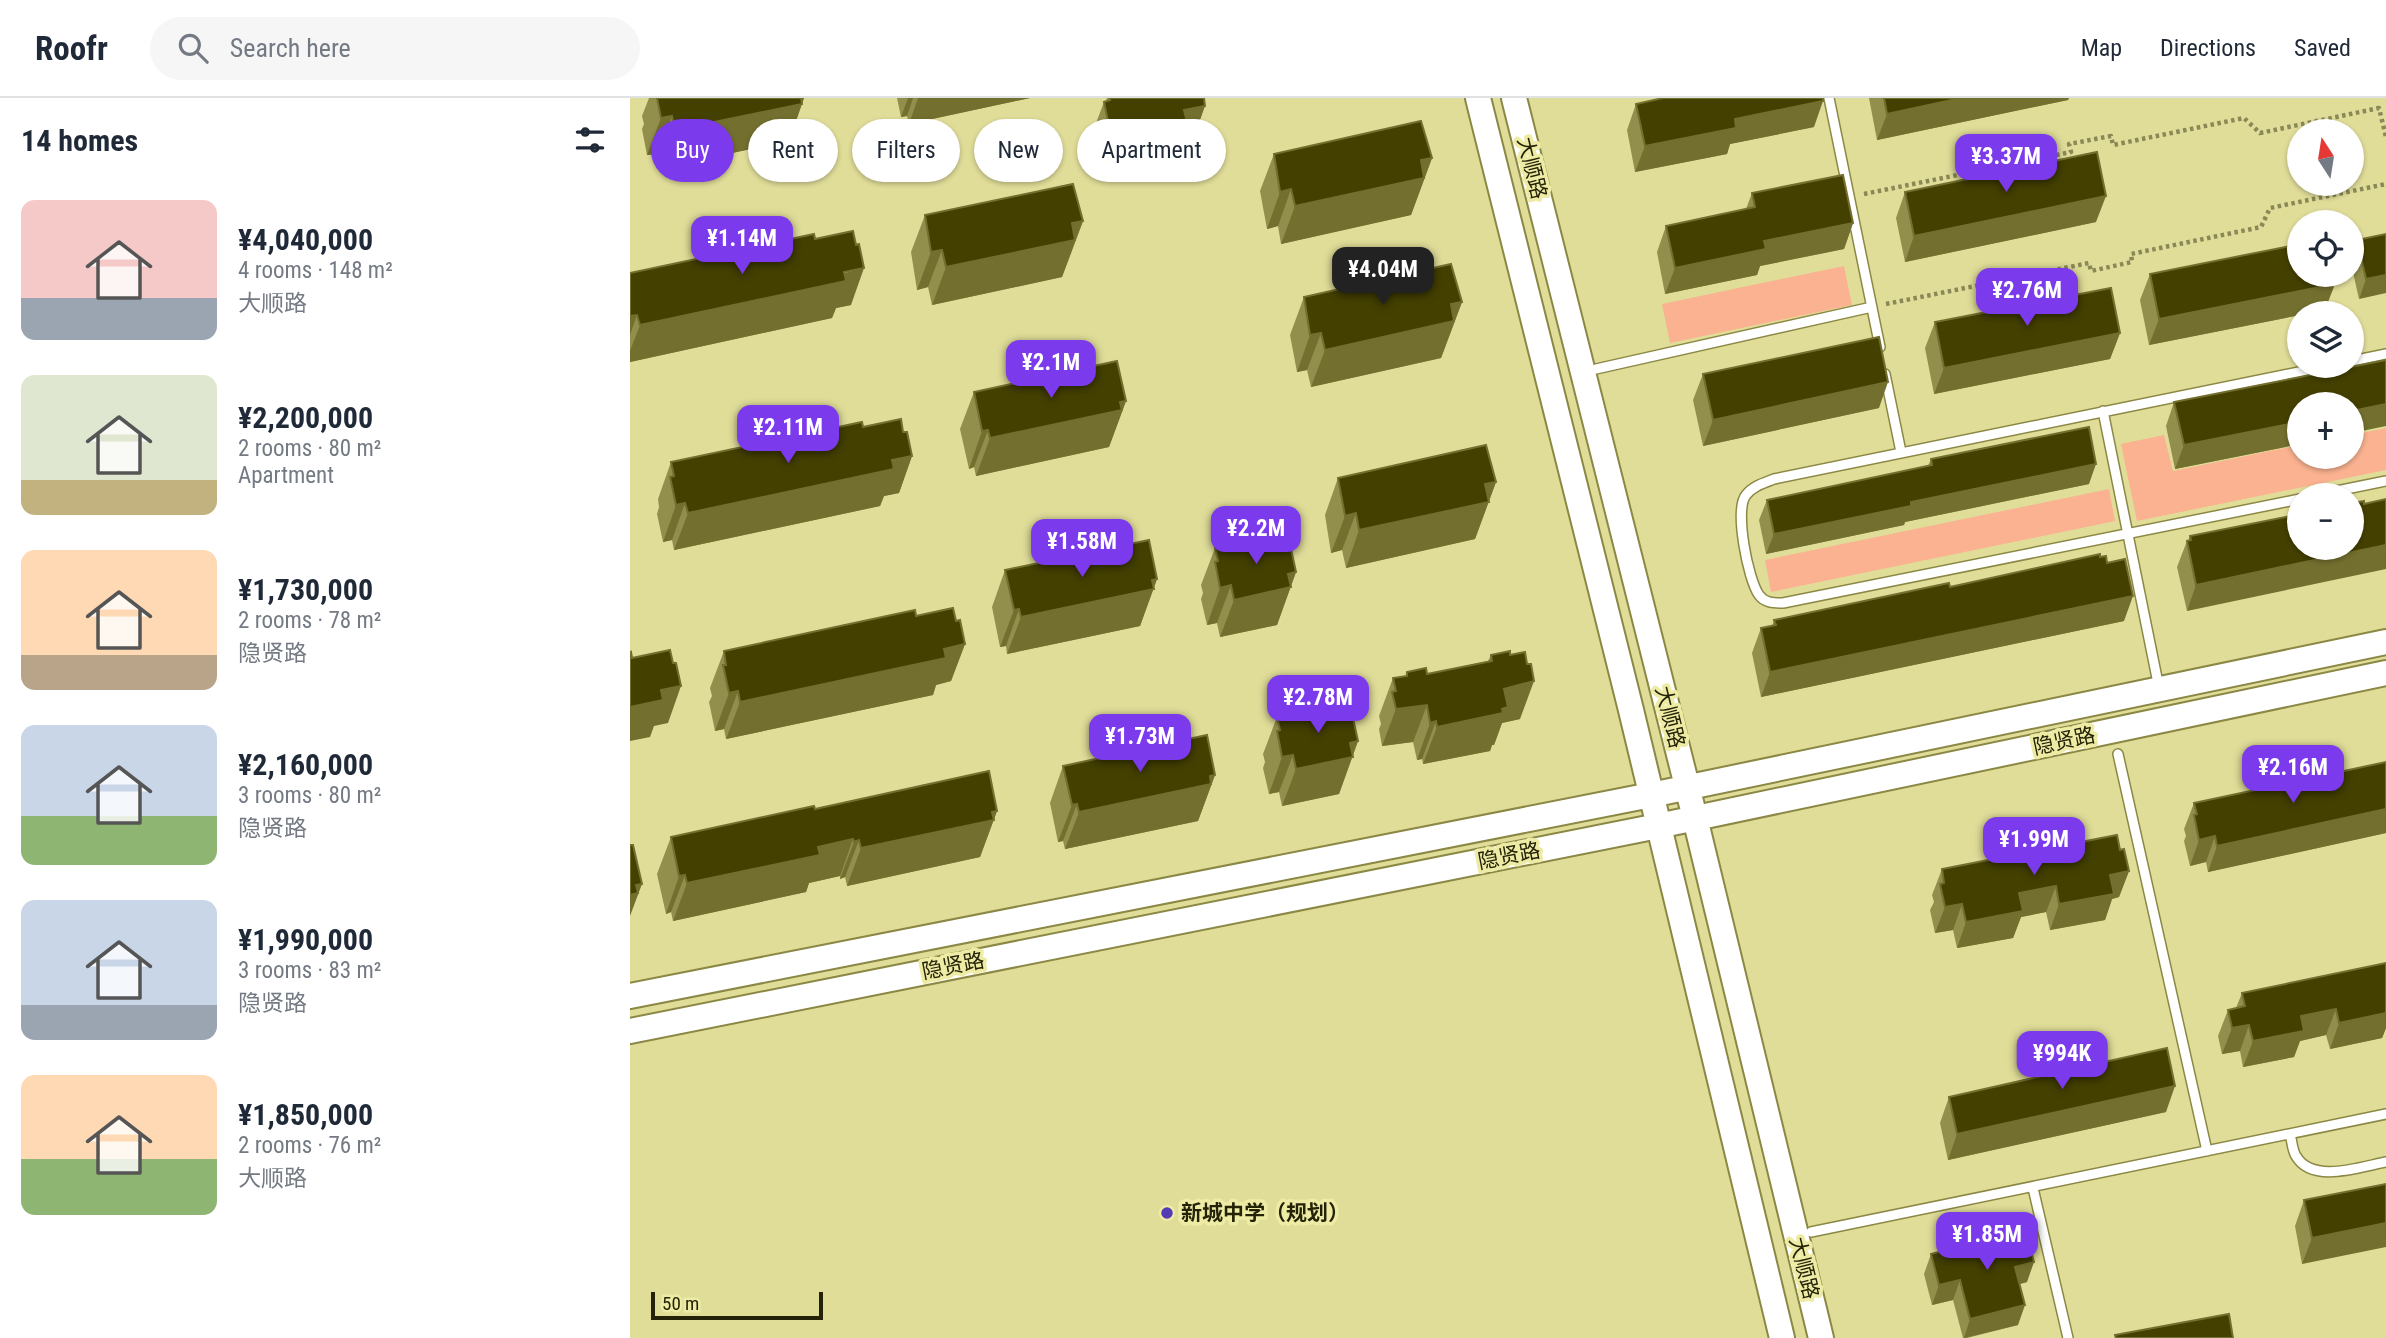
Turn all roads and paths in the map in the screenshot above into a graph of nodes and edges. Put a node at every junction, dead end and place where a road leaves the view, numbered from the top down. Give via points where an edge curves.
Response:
1 (1478, 98) edge
2 (1514, 98) edge
3 (1829, 98) edge
4 (2386, 138) edge
5 (2386, 184) edge
6 (1850, 197) junction
7 (1872, 307) junction
8 (2386, 354) edge
9 (2364, 359) edge
10 (1596, 369) dead end
11 (2287, 374) edge
12 (2103, 411) junction
13 (1901, 452) junction
14 (2386, 481) edge
15 (2364, 485) edge
16 (2287, 502) edge
17 (2386, 642) edge
18 (2386, 673) edge
19 (2158, 683) dead end
20 (2118, 754) dead end
21 (1688, 787) junction
22 (1651, 795) junction
23 (1695, 818) junction
24 (1658, 826) junction
25 (630, 996) edge
26 (630, 1031) edge
27 (2386, 1114) edge
28 (2290, 1134) junction
29 (2207, 1151) junction
30 (2386, 1162) edge
31 (2033, 1188) dead end
32 (1811, 1233) dead end
33 (1782, 1338) edge
34 (1821, 1338) edge
35 (2068, 1338) edge

1 - 22 street, 大顺路
2 - 21 street, 大顺路
3 - 6 lane
4 - 6 path via 2379,108 2260,133 2244,118 2113,145 2111,136 2069,144 2071,152
5 - 7 path via 2270,208 2261,227 2131,254 2132,262 2091,271 2089,263
6 - 7 lane
7 - 10 lane
7 - 13 lane
8 - 9 lane
11 - 12 lane
12 - 13 lane
12 - 19 lane
13 - 16 lane via 1774,479 1745,495 1740,525 1760,596 1769,603 1783,603
14 - 15 lane
17 - 21 street, 隐贤路
18 - 23 street, 隐贤路
20 - 29 lane
21 - 22 street, 隐贤路
21 - 23 street, 大顺路
22 - 24 street, 大顺路
22 - 25 street, 隐贤路
23 - 24 street, 隐贤路
23 - 34 street, 大顺路
24 - 26 street, 隐贤路
24 - 33 street, 大顺路
27 - 28 lane
28 - 29 lane
28 - 30 lane via 2295,1155 2306,1168 2328,1172
29 - 32 lane
31 - 35 lane

